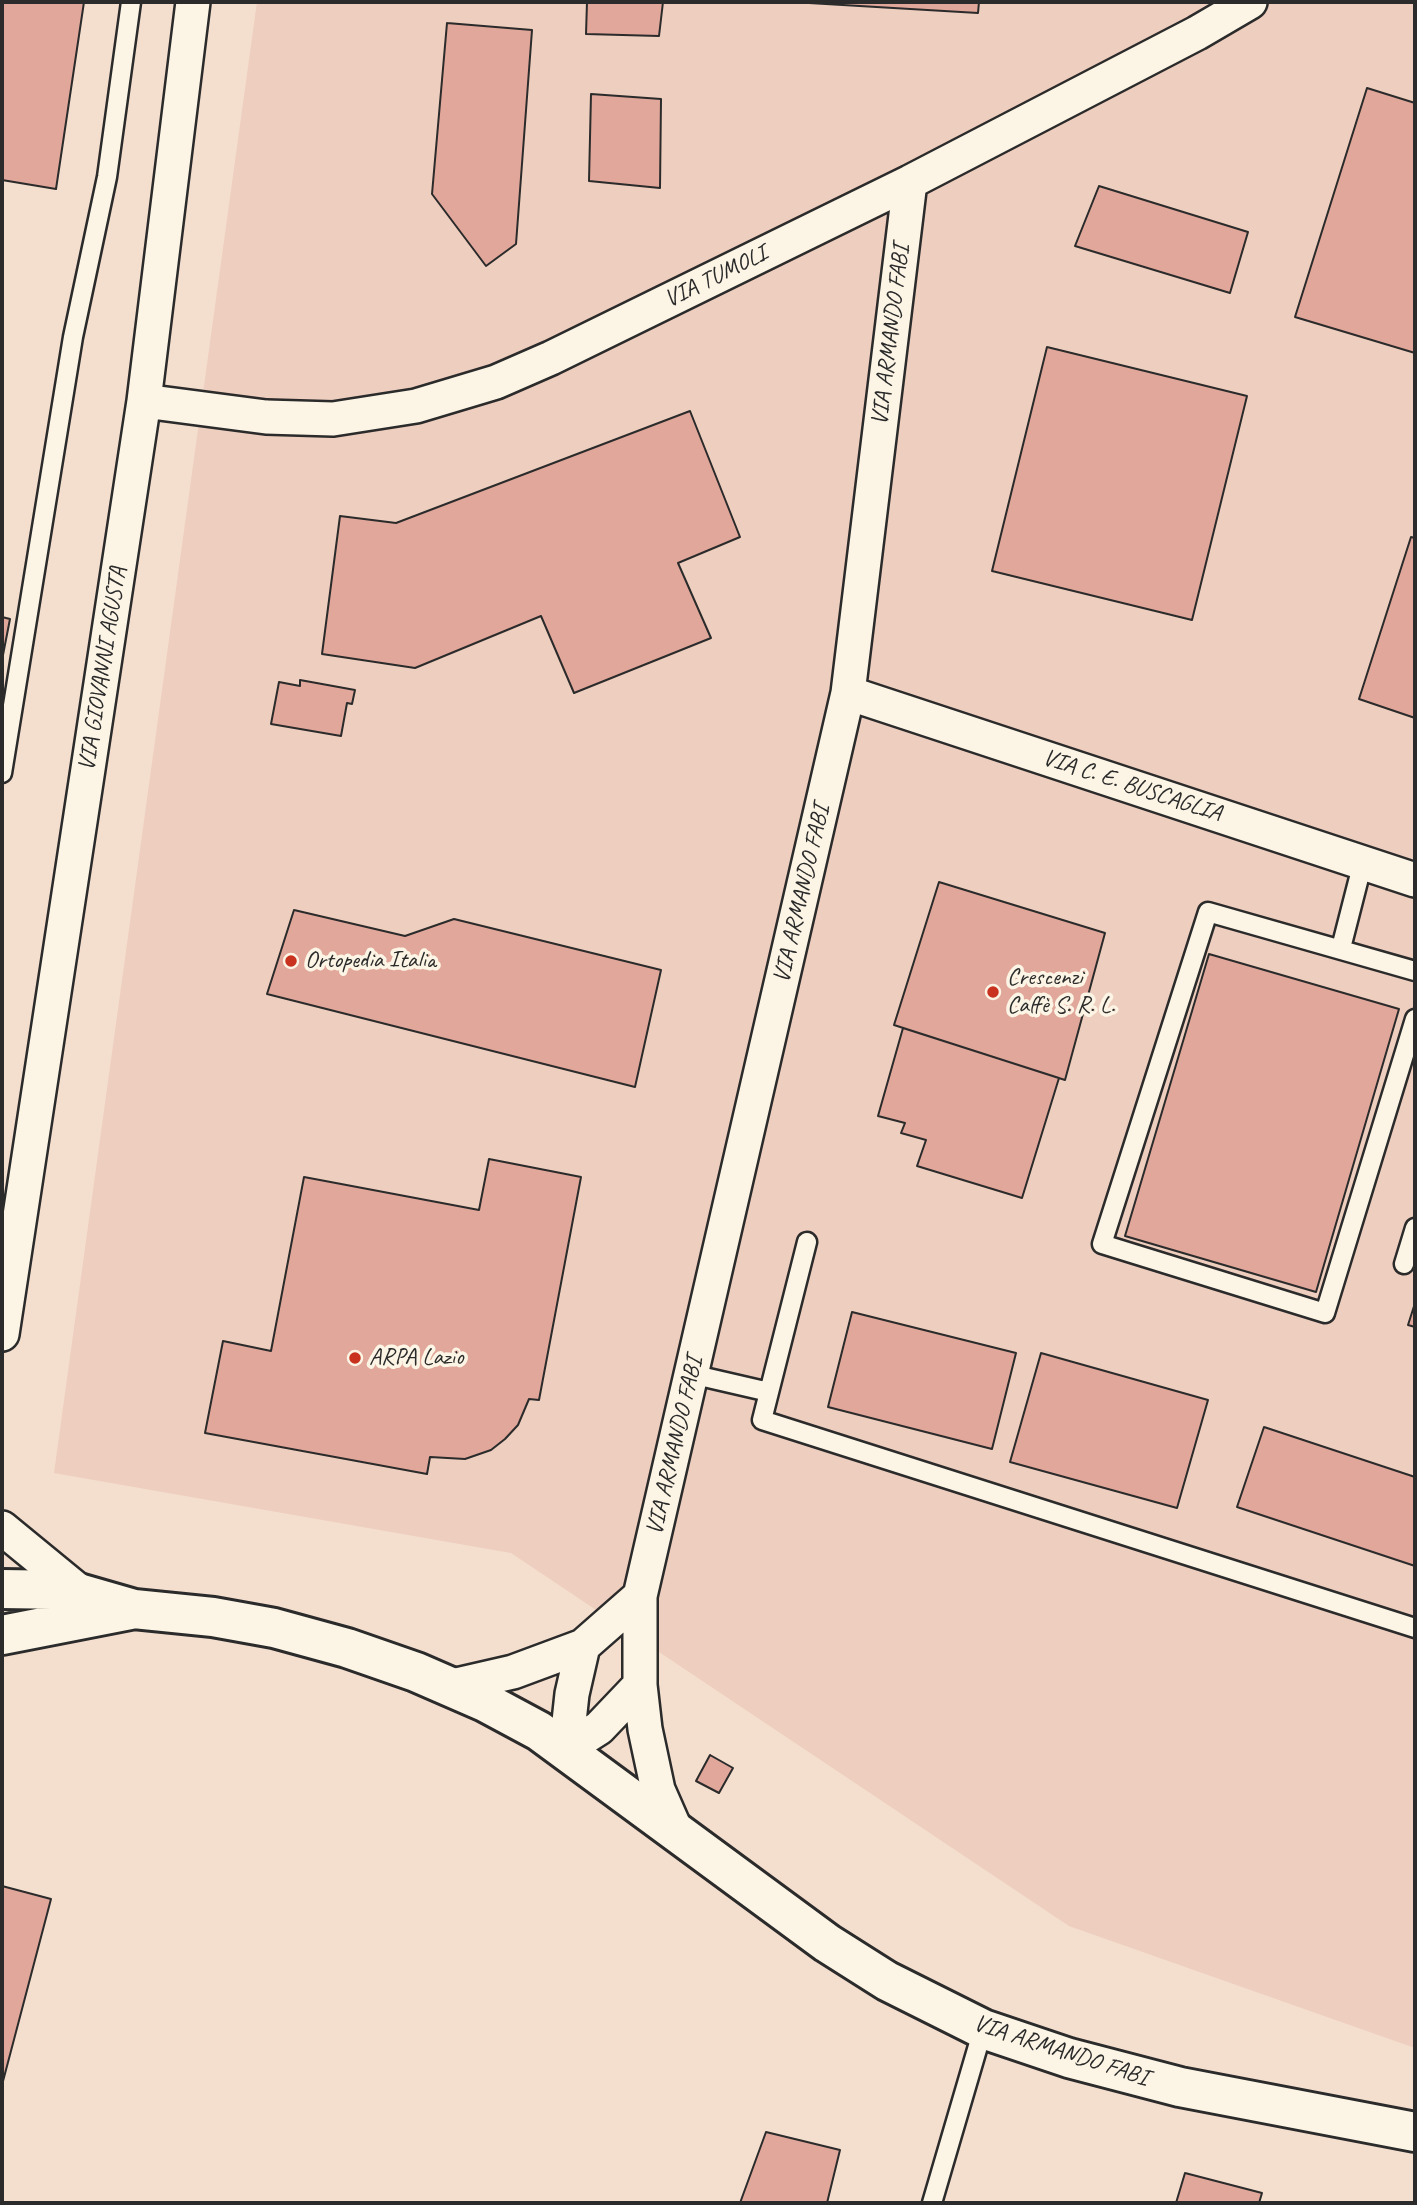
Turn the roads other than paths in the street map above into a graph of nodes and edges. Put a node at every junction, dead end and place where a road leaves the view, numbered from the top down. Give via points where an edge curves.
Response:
1 (131, 2) edge
2 (193, 2) edge
3 (1250, 2) edge
4 (910, 182) junction
5 (144, 401) junction
6 (848, 693) junction
7 (2, 774) edge
8 (1363, 862) junction
9 (1415, 880) edge
10 (1341, 948) junction
11 (1415, 971) edge
12 (1415, 1019) edge
13 (1415, 1228) edge
14 (807, 1242) dead end
15 (1404, 1264) dead end
16 (2, 1334) edge
17 (691, 1374) junction
18 (769, 1392) junction
19 (2, 1528) edge
20 (2, 1589) edge
21 (79, 1592) junction
22 (640, 1596) junction
23 (134, 1609) junction
24 (1415, 1628) edge
25 (2, 1635) edge
26 (583, 1646) junction
27 (640, 1685) junction
28 (452, 1686) junction
29 (566, 1749) junction
30 (676, 1831) junction
31 (983, 2029) junction
32 (1415, 2132) edge
33 (932, 2203) edge

1 - 7 lane via 107,177 73,337
2 - 5 street, VIA GIOVANNI AGUSTA
3 - 4 street, VIA TUMOLI
4 - 5 street, VIA TUMOLI via 551,358 442,400 333,419 266,417
4 - 6 street, VIA ARMANDO FABI
5 - 16 street, VIA GIOVANNI AGUSTA
6 - 8 street, VIA C. E. BUSCAGLIA
6 - 17 street, VIA ARMANDO FABI
8 - 9 street, VIA C. E. BUSCAGLIA
8 - 10 lane
10 - 11 lane
10 - 12 lane via 1208,912 1102,1244 1325,1313
13 - 15 lane
14 - 18 lane
17 - 18 lane
17 - 22 street, VIA ARMANDO FABI
18 - 24 lane via 762,1420
19 - 21 street
20 - 21 street
21 - 23 street
22 - 26 street
22 - 27 street, VIA ARMANDO FABI
23 - 25 street
23 - 28 street, VIA ARMANDO FABI via 274,1628 377,1657
26 - 28 street via 513,1672
26 - 29 street
27 - 29 street via 599,1728
27 - 30 street, VIA ARMANDO FABI via 649,1757
28 - 29 street, VIA ARMANDO FABI
29 - 30 street, VIA ARMANDO FABI
30 - 31 street, VIA ARMANDO FABI via 851,1959
31 - 32 street, VIA ARMANDO FABI via 1156,2081
31 - 33 lane

